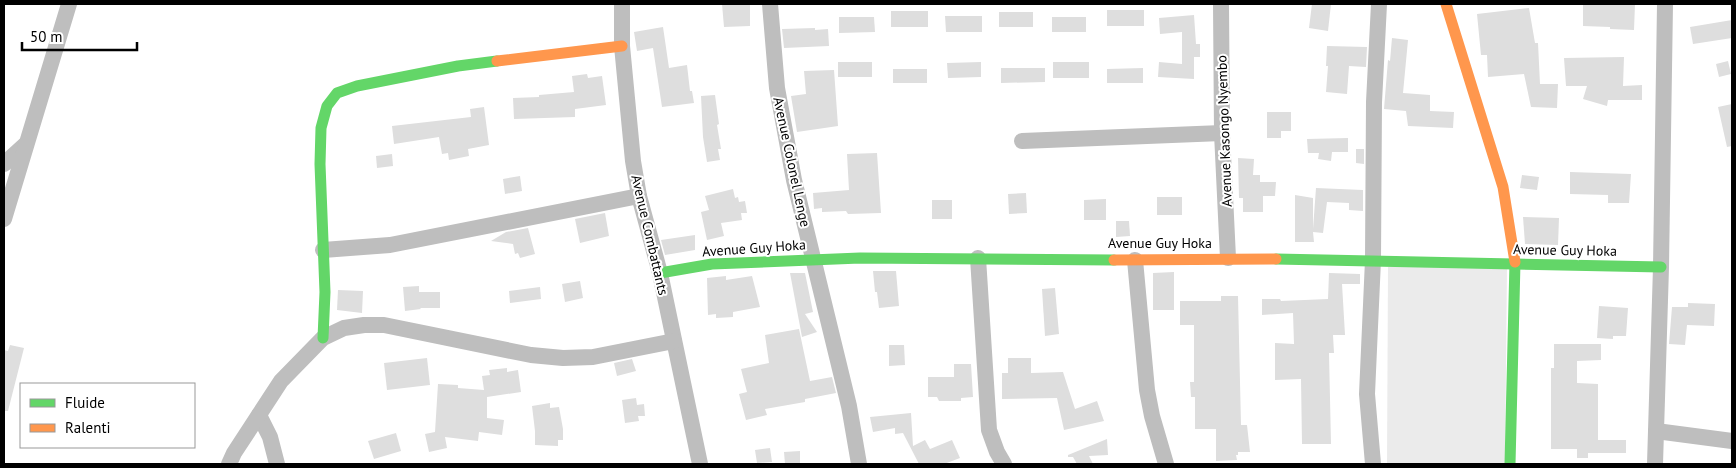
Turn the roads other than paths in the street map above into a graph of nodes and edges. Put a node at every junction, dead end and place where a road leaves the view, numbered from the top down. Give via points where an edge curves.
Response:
1 (68, 4) edge
2 (622, 4) edge
3 (770, 4) edge
4 (1221, 4) edge
5 (1379, 4) edge
6 (1446, 4) edge
7 (1665, 4) edge
8 (622, 46) junction
9 (1222, 133) junction
10 (1022, 141) dead end
11 (26, 144) junction
12 (4, 164) edge
13 (639, 196) junction
14 (4, 219) edge
15 (323, 250) junction
16 (978, 258) junction
17 (1228, 258) junction
18 (813, 259) junction
19 (1135, 260) junction
20 (1373, 260) junction
21 (1515, 264) junction
22 (1661, 267) junction
23 (660, 273) junction
24 (323, 338) junction
25 (674, 340) junction
26 (259, 415) junction
27 (1656, 432) junction
28 (1732, 441) edge
29 (229, 464) edge
30 (277, 464) edge
31 (700, 464) edge
32 (859, 464) edge
33 (1004, 464) edge
34 (1166, 464) edge
35 (1373, 464) edge
36 (1510, 464) edge
37 (1655, 464) edge

1 - 11 street
2 - 8 street, Avenue Combattants
3 - 18 street, Avenue Colonel Lenge via 777,88
4 - 9 street, Avenue Kasongo Nyembo
5 - 20 street via 1374,102
6 - 21 street via 1503,186
7 - 22 street
8 - 13 street, Avenue Combattants
8 - 15 street via 458,66 337,93 327,106 321,128
9 - 10 street
9 - 17 street, Avenue Kasongo Nyembo
11 - 12 street
11 - 14 street
13 - 15 street via 390,245
13 - 23 street, Avenue Combattants
15 - 24 street
16 - 18 street, Avenue Guy Hoka
16 - 19 street, Avenue Guy Hoka
16 - 33 street via 989,430
17 - 19 street, Avenue Guy Hoka
17 - 20 street, Avenue Guy Hoka
18 - 23 street, Avenue Guy Hoka via 712,264
18 - 32 street, Avenue Colonel Lenge via 849,406
19 - 34 street via 1147,390
20 - 21 street, Avenue Guy Hoka
20 - 35 street via 1367,394
21 - 22 street, Avenue Guy Hoka
21 - 36 street
22 - 27 street
23 - 25 street, Avenue Combattants
24 - 25 street via 344,328 384,325 531,355 563,358 594,357
24 - 26 street via 281,381
25 - 31 street, Avenue Combattants
26 - 29 street
26 - 30 street via 270,437
27 - 28 street
27 - 37 street

